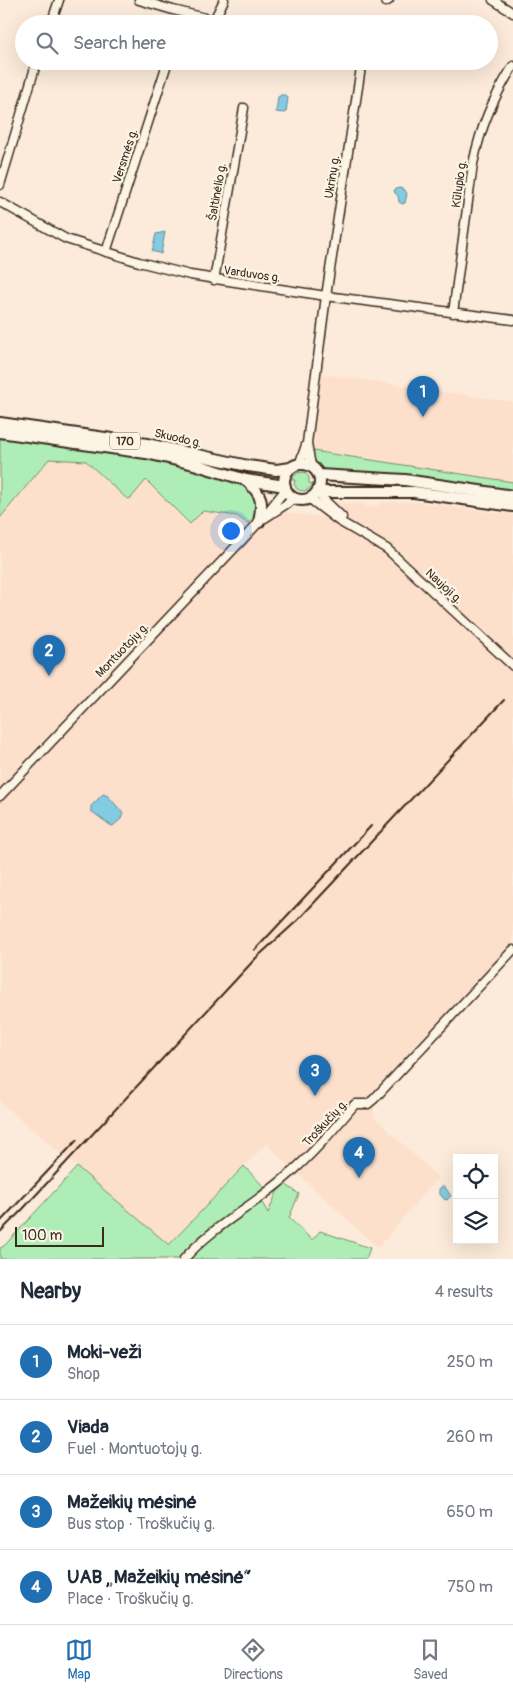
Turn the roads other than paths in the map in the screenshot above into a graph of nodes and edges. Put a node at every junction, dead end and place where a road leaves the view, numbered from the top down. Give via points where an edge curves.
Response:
1 (59, 0) edge
2 (140, 0) edge
3 (224, 0) edge
4 (493, 0) edge
5 (513, 13) edge
6 (54, 15) edge
7 (194, 15) edge
8 (216, 15) edge
9 (513, 66) edge
10 (34, 70) edge
11 (165, 70) edge
12 (361, 70) edge
13 (244, 108) dead end
14 (0, 185) edge
15 (0, 202) edge
16 (106, 252) junction
17 (214, 280) junction
18 (326, 296) junction
19 (453, 313) junction
20 (513, 320) edge
21 (0, 423) edge
22 (0, 432) edge
23 (307, 443) junction
24 (295, 466) junction
25 (311, 466) junction
26 (319, 475) junction
27 (246, 480) junction
28 (285, 488) junction
29 (315, 495) junction
30 (513, 496) edge
31 (294, 499) junction
32 (513, 506) edge
33 (260, 521) junction
34 (513, 666) edge
35 (0, 796) edge
36 (513, 950) edge
37 (184, 1259) edge

1 - 6 street
2 - 7 street
3 - 8 street
4 - 5 street
9 - 19 street, Kūlupio g. via 486,115 478,141
10 - 14 street
11 - 16 street, Versmės g.
12 - 18 street, Ukrinų g.
13 - 17 street, Šaltinėlio g.
15 - 16 street, Varduvos g. via 66,239
16 - 17 street, Varduvos g.
17 - 18 street, Varduvos g.
18 - 19 street, Varduvos g.
18 - 23 street, Ukrinų g.
19 - 20 street, Varduvos g.
21 - 24 main road, Skuodo g. / 170 via 148,444 276,470
22 - 27 main road, Skuodo g. / 170 via 146,453
23 - 24 street
23 - 25 street
24 - 25 main road
24 - 28 main road via 285,478
25 - 26 main road
26 - 29 main road via 320,485
26 - 30 main road via 405,480
27 - 28 main road, Skuodo g. / 170
27 - 33 main road via 262,501
28 - 31 main road
28 - 33 street, Montuotojų g.
29 - 31 main road via 302,501
29 - 32 main road via 414,492
29 - 34 street, Naujoji g. via 340,521 395,556
31 - 33 street, Montuotojų g.
33 - 35 street, Montuotojų g.
36 - 37 street, Troškučių g. via 374,1099 368,1104 355,1104 285,1178 210,1234

